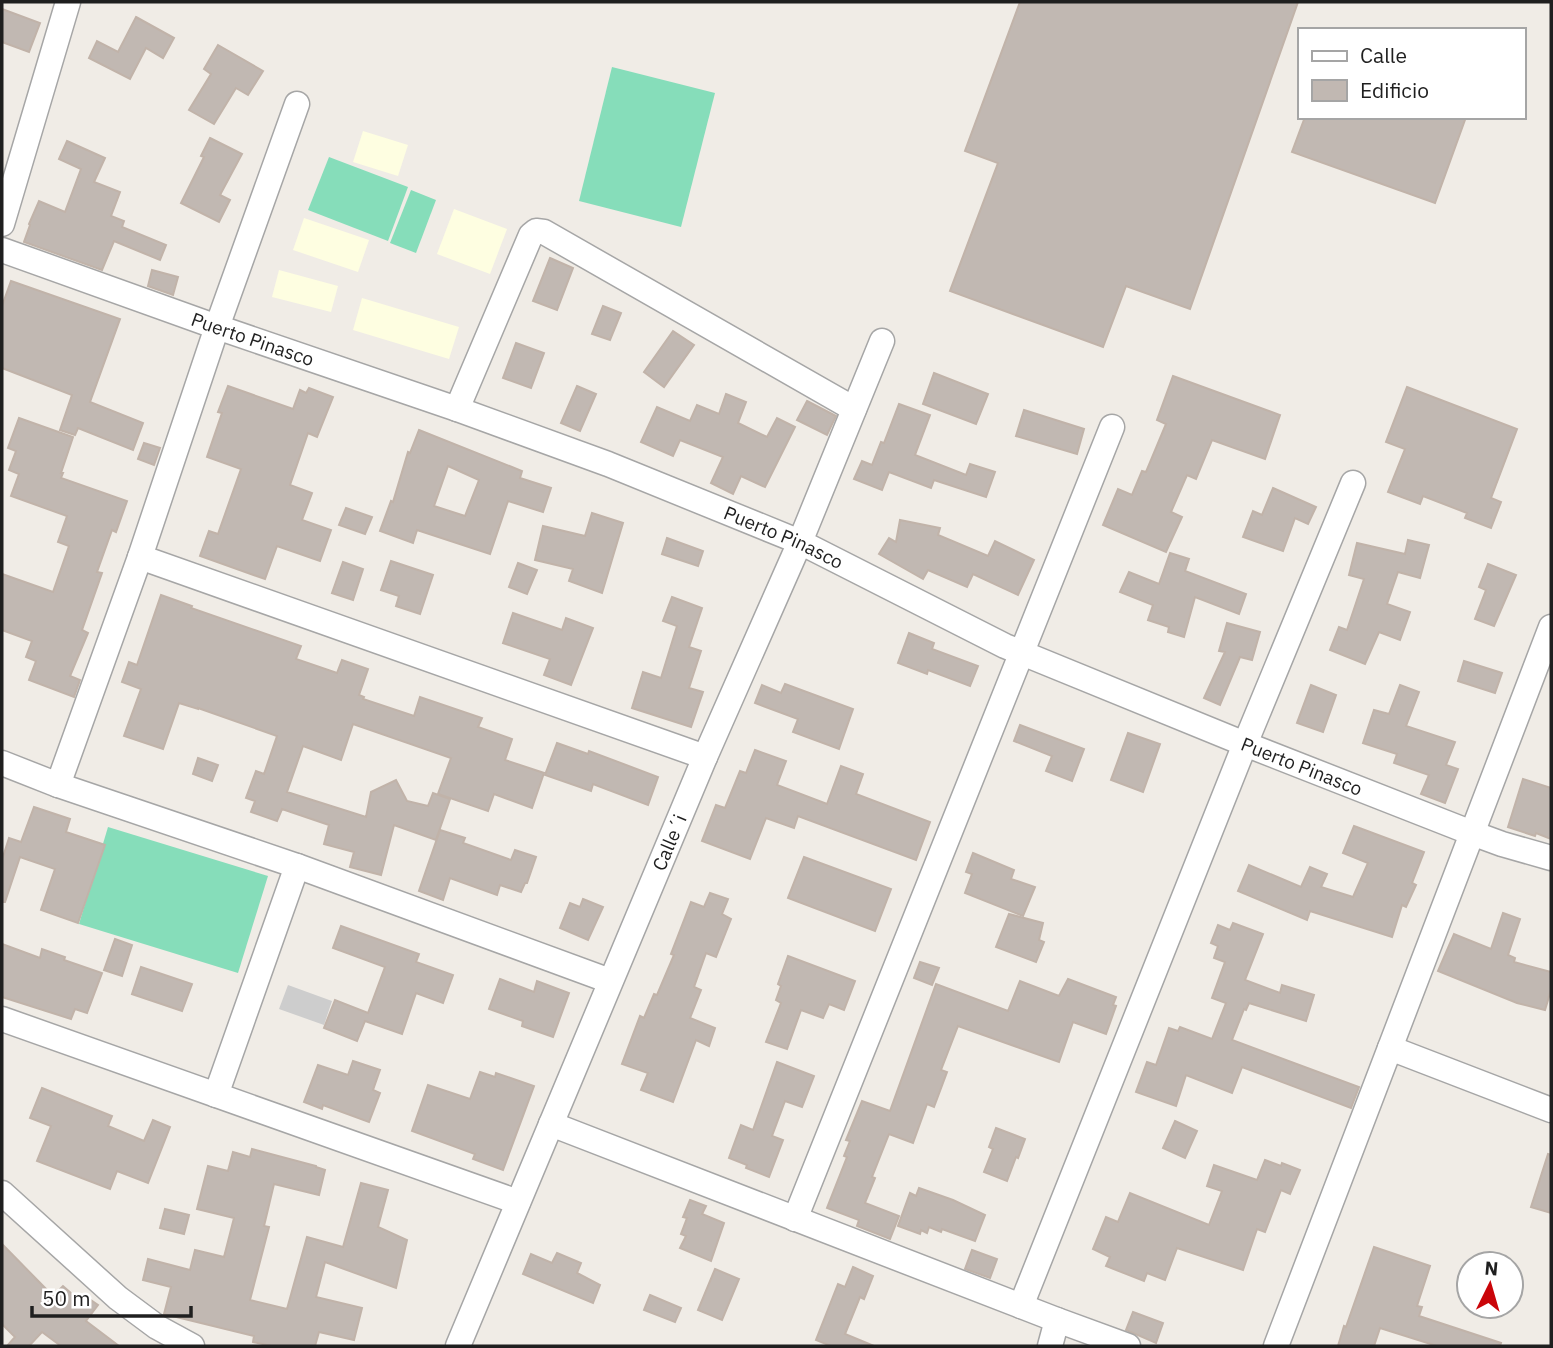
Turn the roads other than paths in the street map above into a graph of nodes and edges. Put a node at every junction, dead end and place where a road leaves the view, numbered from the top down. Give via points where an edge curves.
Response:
1 (68, 2) edge
2 (297, 104) dead end
3 (2, 224) edge
4 (2, 250) edge
5 (217, 327) junction
6 (882, 341) dead end
7 (457, 409) junction
8 (854, 409) junction
9 (1112, 427) dead end
10 (1353, 484) dead end
11 (800, 542) junction
12 (140, 556) junction
13 (1551, 627) edge
14 (1022, 653) junction
15 (1245, 744) junction
16 (705, 757) junction
17 (2, 763) edge
18 (58, 785) junction
19 (1472, 833) junction
20 (1551, 858) edge
21 (297, 866) junction
22 (610, 981) junction
23 (2, 1019) edge
24 (1390, 1048) junction
25 (216, 1095) junction
26 (1551, 1110) edge
27 (551, 1124) junction
28 (2, 1193) edge
29 (519, 1202) junction
30 (795, 1219) junction
31 (1021, 1306) junction
32 (1057, 1320) junction
33 (192, 1346) edge
34 (458, 1346) edge
35 (1050, 1346) edge
36 (1128, 1346) edge
37 (1276, 1346) edge

1 - 3 street
2 - 5 street
4 - 5 street, Puerto Pinasco
5 - 7 street, Puerto Pinasco
5 - 12 street
6 - 8 street, Calle´i
7 - 8 street via 531,235 538,231
7 - 11 street, Puerto Pinasco
8 - 11 street, Calle´i
9 - 14 street
10 - 15 street
11 - 14 street, Puerto Pinasco
11 - 16 street, Calle´i
12 - 16 street
12 - 18 street
13 - 19 street
14 - 15 street, Puerto Pinasco
14 - 30 street
15 - 19 street, Puerto Pinasco
15 - 31 street
16 - 22 street, Calle´i
17 - 18 street
18 - 21 street
19 - 20 street, Puerto Pinasco
19 - 24 street
21 - 22 street
21 - 25 street
22 - 27 street, Calle´i
23 - 25 street
24 - 26 street
24 - 37 street
25 - 29 street
27 - 29 street, Calle´i
27 - 30 street
28 - 33 street via 118,1298
29 - 34 street, Calle´i
30 - 31 street
31 - 32 street
32 - 35 street
32 - 36 street

